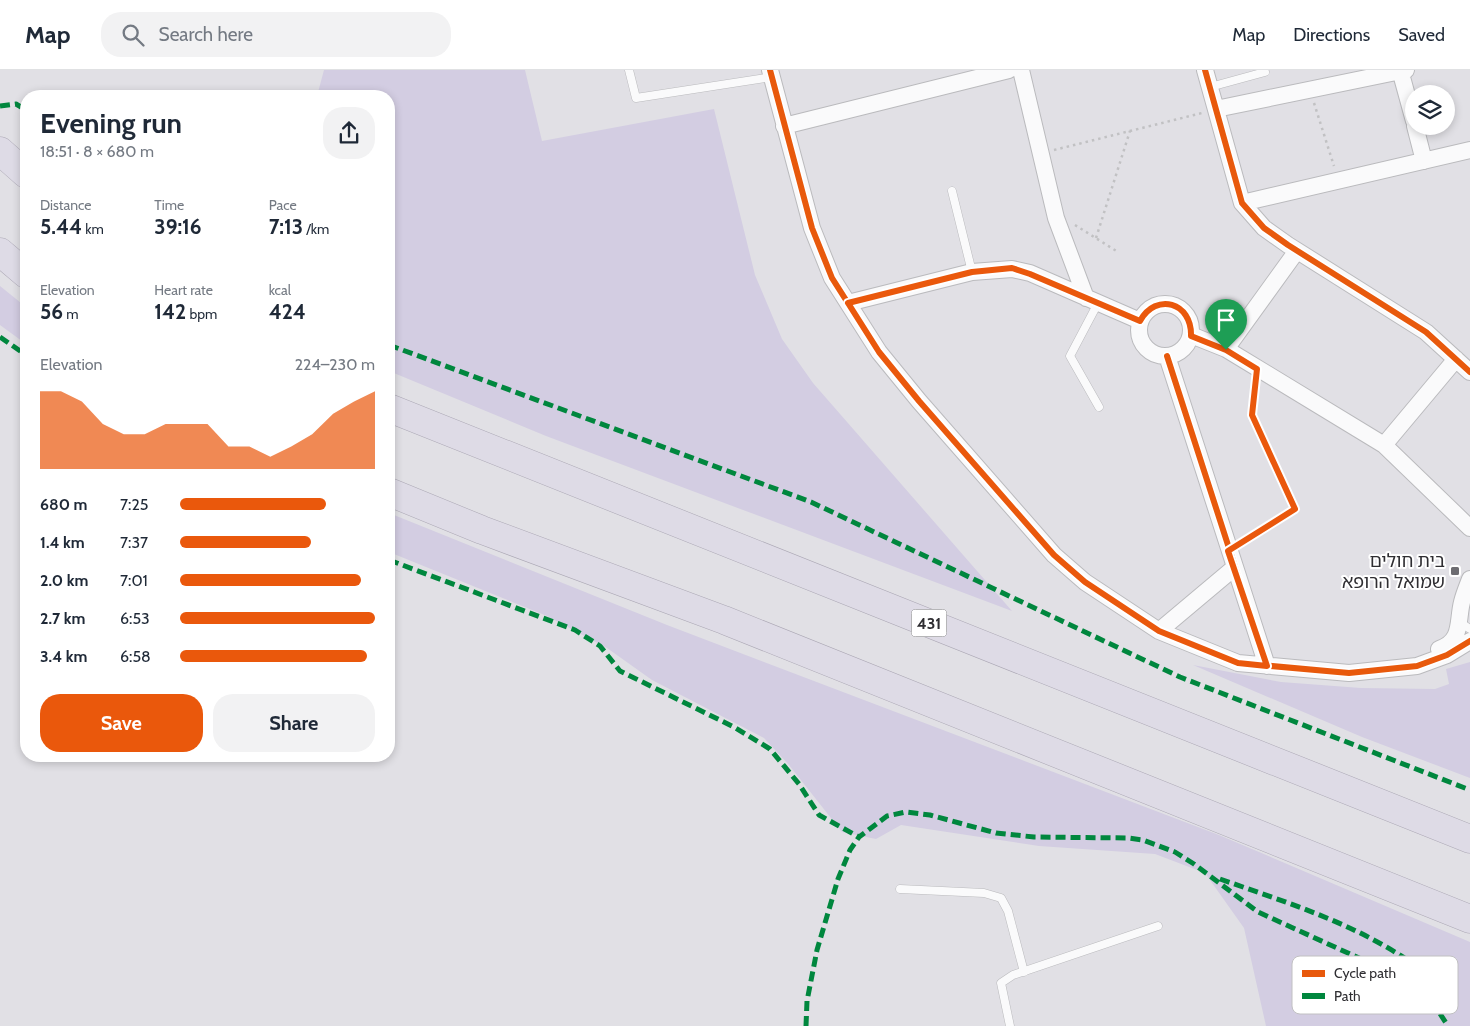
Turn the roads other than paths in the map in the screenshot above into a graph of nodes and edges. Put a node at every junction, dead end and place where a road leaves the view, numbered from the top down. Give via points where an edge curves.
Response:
1 (629, 70) edge
2 (1009, 70) edge
3 (1021, 70) edge
4 (1205, 70) edge
5 (1402, 70) edge
6 (1265, 72) dead end
7 (771, 74) edge
8 (1405, 85) edge
9 (1210, 87) junction
10 (1216, 110) junction
11 (784, 126) junction
12 (1417, 135) edge
13 (1470, 150) edge
14 (0, 151) edge
15 (1424, 161) junction
16 (20, 169) edge
17 (952, 191) dead end
18 (1242, 203) junction
19 (0, 252) edge
20 (1296, 252) junction
21 (20, 269) edge
22 (972, 272) junction
23 (1092, 301) junction
24 (848, 303) junction
25 (1140, 321) junction
26 (1191, 336) junction
27 (1226, 350) junction
28 (1167, 356) junction
29 (1456, 360) junction
30 (1470, 372) edge
31 (1099, 407) dead end
32 (395, 410) edge
33 (1252, 415) road end
34 (1384, 445) junction
35 (395, 494) edge
36 (1470, 528) edge
37 (1228, 551) junction
38 (1234, 568) junction
39 (1470, 579) edge
40 (1465, 626) edge
41 (1159, 631) junction
42 (1470, 642) edge
43 (1435, 655) junction
44 (1267, 666) junction
45 (1470, 839) edge
46 (900, 889) dead end
47 (1470, 919) edge
48 (1158, 926) dead end
49 (1024, 972) junction
50 (1010, 1026) edge

1 - 7 lane via 636,98
2 - 11 street
3 - 23 street via 1055,212
4 - 9 street
5 - 8 street
5 - 10 street
6 - 9 lane
7 - 11 street
9 - 10 street
10 - 18 street
11 - 24 street via 812,228 832,278
12 - 15 street
13 - 15 street
14 - 16 highway
15 - 18 street
17 - 22 lane
18 - 20 street via 1264,228
19 - 21 highway
20 - 27 street
20 - 29 street via 1426,332
22 - 23 street via 1012,268
22 - 24 street
23 - 25 street
23 - 31 lane via 1070,356
24 - 41 street via 879,352 1054,555 1085,582
25 - 26 street via 1151,308 1168,304 1184,311 1189,318
25 - 28 street via 1140,339 1144,346 1151,352
26 - 27 street
26 - 28 street via 1182,350
27 - 34 street
28 - 37 street
29 - 30 street
29 - 34 street
32 - 45 highway, 431
33 - 37 lane via 1295,509
34 - 36 street
35 - 47 highway via 733,624
37 - 38 street
38 - 41 street
38 - 44 street
39 - 40 street via 1462,601
40 - 43 street
41 - 44 street via 1238,663
42 - 43 street
43 - 44 street via 1418,666 1349,673
46 - 49 lane via 984,893 1001,898 1008,911
48 - 49 lane
49 - 50 lane via 1001,982

